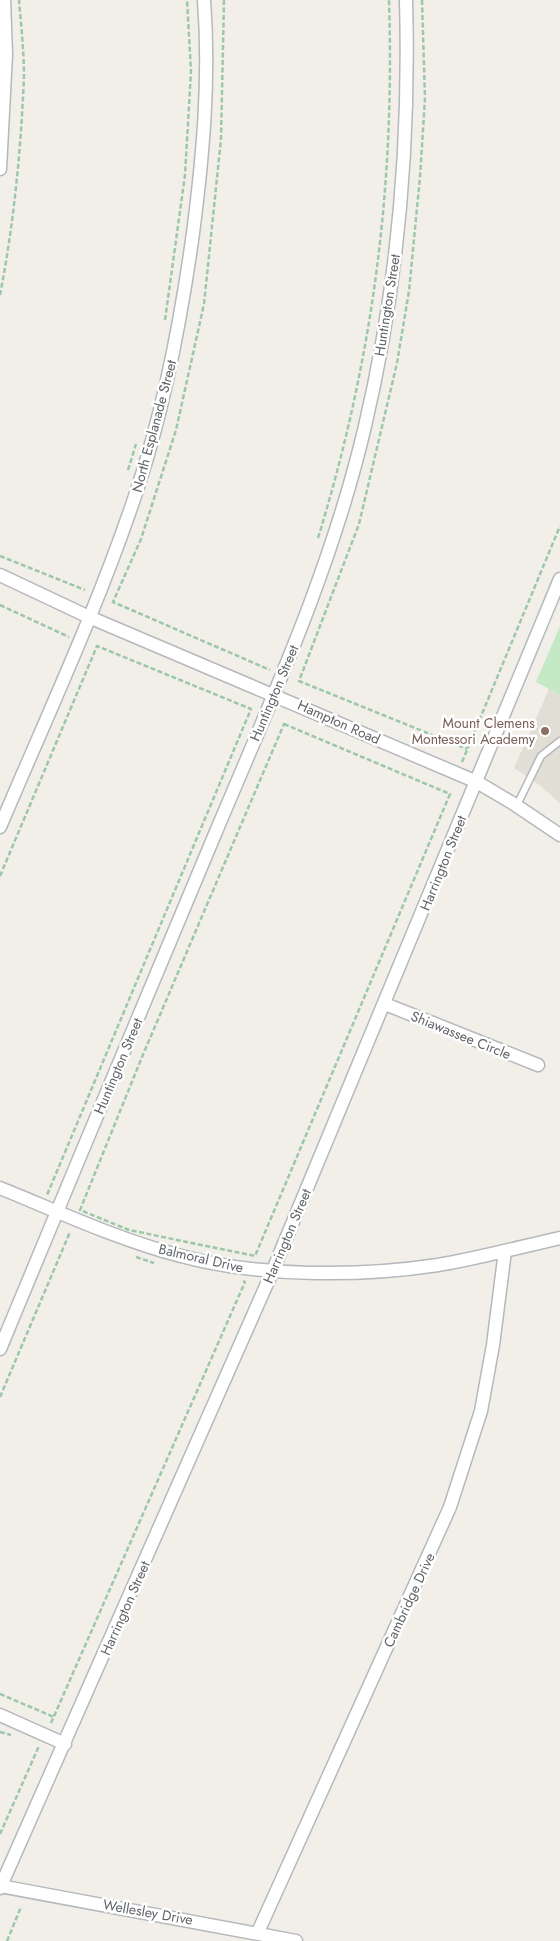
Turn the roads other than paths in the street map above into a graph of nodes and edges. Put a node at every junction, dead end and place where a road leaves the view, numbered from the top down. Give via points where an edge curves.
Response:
1 (4, 0) edge
2 (204, 0) edge
3 (406, 0) edge
4 (0, 169) edge
5 (0, 575) edge
6 (560, 579) edge
7 (89, 616) junction
8 (274, 694) junction
9 (560, 741) edge
10 (477, 782) junction
11 (517, 806) junction
12 (0, 827) edge
13 (557, 830) edge
14 (385, 1004) junction
15 (538, 1065) dead end
16 (0, 1188) edge
17 (57, 1211) junction
18 (560, 1238) edge
19 (505, 1251) junction
20 (273, 1270) junction
21 (0, 1349) edge
22 (0, 1715) edge
23 (65, 1744) junction
24 (0, 1887) edge
25 (258, 1932) junction
26 (296, 1941) edge

1 - 4 street via 6,54
2 - 7 street, North Esplanade Street via 207,58 202,150 182,314 171,368 137,490
3 - 8 street, Huntington Street via 404,162 395,262 382,343 344,505 300,631
5 - 7 street, Hampton Road
6 - 10 street, Harrington Street
7 - 8 street, Hampton Road
7 - 12 street, North Esplanade Street
8 - 10 street, Hampton Road
8 - 17 street, Huntington Street
9 - 11 lane via 542,756
10 - 11 street, Hampton Road
10 - 14 street, Harrington Street
11 - 13 street, Hampton Road
14 - 15 street, Shiawassee Circle
14 - 20 street, Harrington Street
16 - 17 street, Balmoral Drive
17 - 20 street, Balmoral Drive via 137,1243 181,1256 248,1270
17 - 21 street, Huntington Street
18 - 19 street, Balmoral Drive
19 - 20 street, Balmoral Drive via 404,1269 350,1272
19 - 25 street, Cambridge Drive via 481,1411 450,1508
20 - 23 street, Harrington Street
22 - 23 street
23 - 24 street, Harrington Street
24 - 25 street, Wellesley Drive
25 - 26 street, Wellesley Drive

